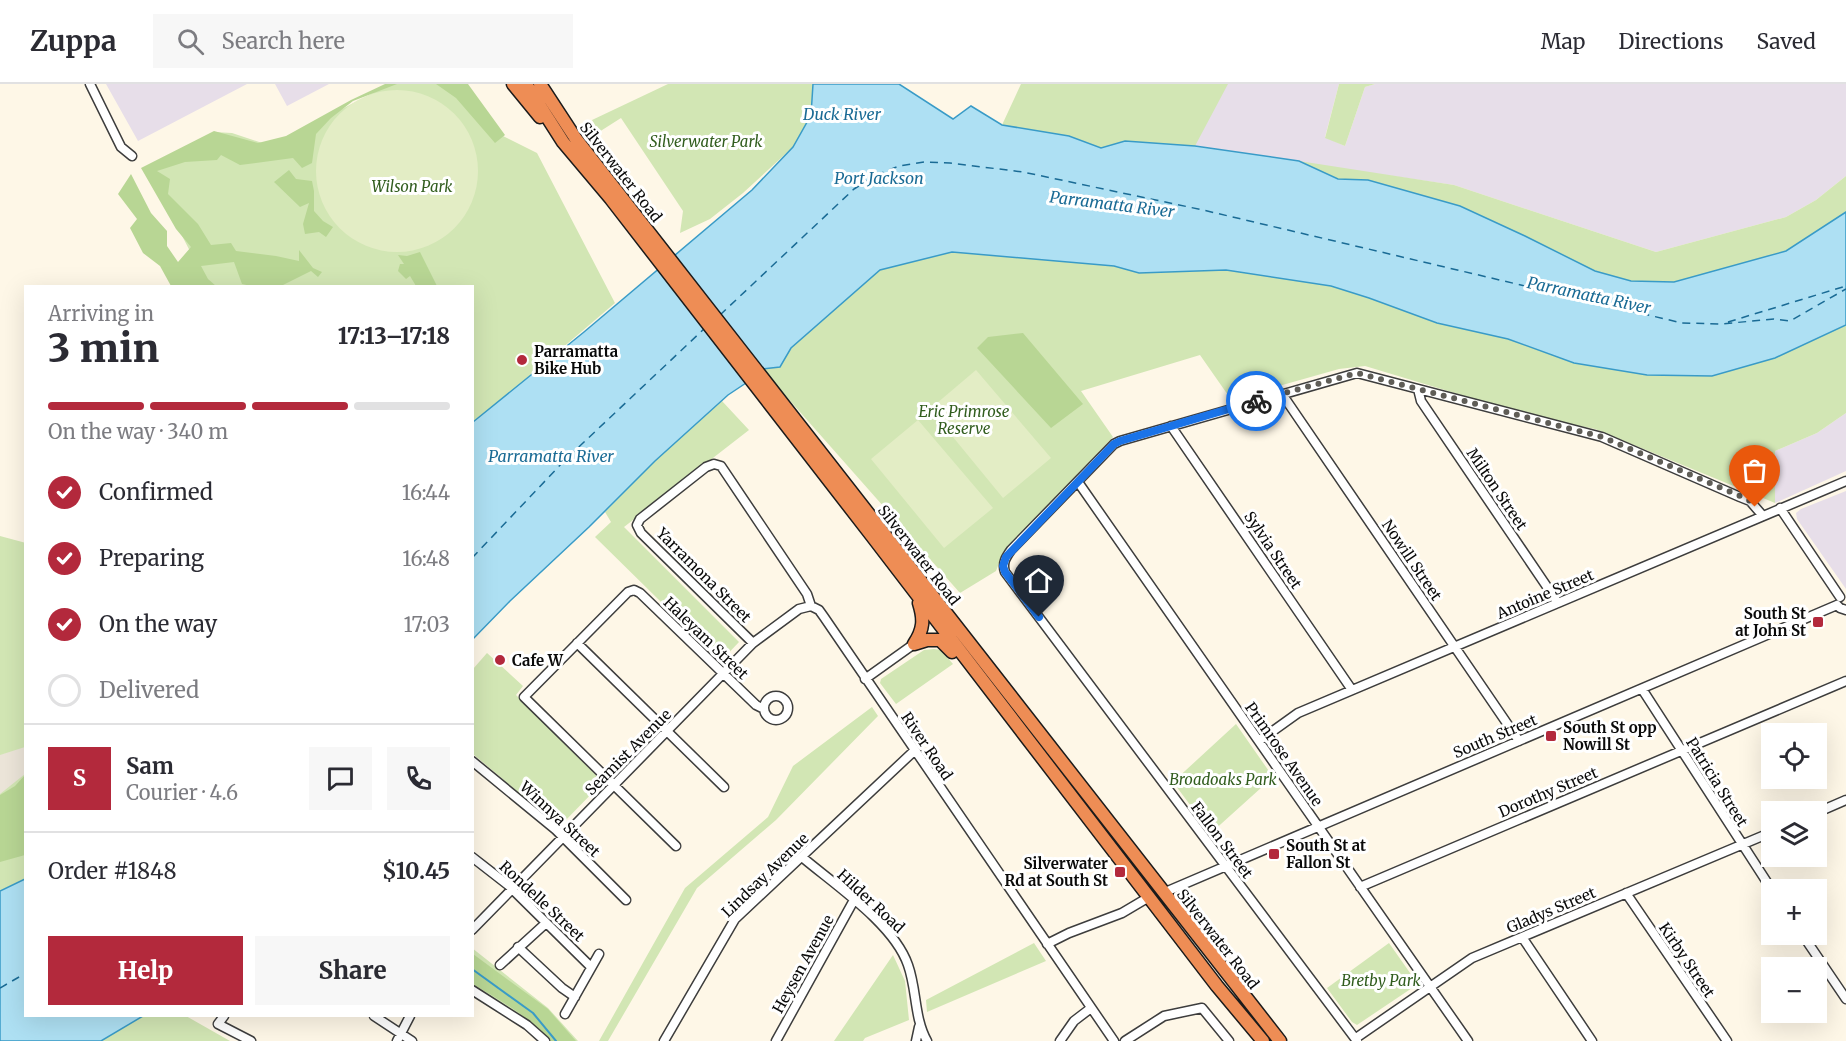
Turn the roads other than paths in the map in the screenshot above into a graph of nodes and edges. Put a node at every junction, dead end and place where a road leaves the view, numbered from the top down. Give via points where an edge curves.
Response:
1 (90, 84) edge
2 (513, 84) edge
3 (526, 84) edge
4 (540, 84) edge
5 (563, 142) junction
6 (132, 156) dead end
7 (1418, 389) junction
8 (1282, 394) junction
9 (775, 404) junction
10 (1171, 426) junction
11 (1846, 481) edge
12 (1078, 482) junction
13 (1780, 508) junction
14 (1763, 516) junction
15 (637, 525) joint
16 (916, 593) junction
17 (1841, 599) edge
18 (1558, 603) junction
19 (811, 606) junction
20 (1846, 610) edge
21 (577, 643) junction
22 (753, 643) junction
23 (914, 644) junction
24 (1455, 646) junction
25 (723, 674) junction
26 (866, 679) junction
27 (1846, 681) edge
28 (1642, 688) junction
29 (1352, 690) junction
30 (999, 703) junction
31 (764, 709) dead end
32 (668, 731) junction
33 (1259, 741) junction
34 (1519, 741) junction
35 (914, 751) junction
36 (1681, 751) junction
37 (474, 763) edge
38 (614, 785) junction
39 (724, 787) dead end
40 (1846, 801) edge
41 (1827, 809) edge
42 (1318, 826) junction
43 (1761, 836) edge
44 (563, 837) junction
45 (1741, 844) junction
46 (676, 846) dead end
47 (802, 857) junction
48 (474, 859) edge
49 (1225, 867) junction
50 (1765, 879) edge
51 (1360, 887) junction
52 (512, 890) junction
53 (1163, 893) junction
54 (1626, 893) junction
55 (1149, 897) junction
56 (626, 900) dead end
57 (854, 900) junction
58 (546, 923) junction
59 (474, 928) edge
60 (1522, 937) junction
61 (1047, 944) junction
62 (1809, 945) edge
63 (518, 947) junction
64 (599, 954) dead end
65 (500, 965) dead end
66 (591, 967) junction
67 (1430, 987) junction
68 (474, 991) edge
69 (575, 997) junction
70 (1227, 999) junction
71 (1846, 999) edge
72 (1091, 1008) junction
73 (565, 1014) dead end
74 (223, 1017) edge
75 (375, 1017) edge
76 (410, 1017) edge
77 (1263, 1019) junction
78 (920, 1027) junction
79 (399, 1038) edge
80 (1357, 1040) edge
81 (251, 1041) edge
82 (412, 1041) edge
83 (545, 1041) edge
84 (664, 1041) edge
85 (776, 1041) edge
86 (916, 1041) edge
87 (927, 1041) edge
88 (1060, 1041) edge
89 (1114, 1041) edge
90 (1125, 1041) edge
91 (1229, 1041) edge
92 (1255, 1041) edge
93 (1263, 1041) edge
94 (1280, 1041) edge
95 (1286, 1041) edge
96 (1468, 1041) edge
97 (1592, 1041) edge
98 (1726, 1041) edge

1 - 6 street via 121,147
2 - 5 highway
3 - 5 highway, Silverwater Road
4 - 9 highway, Silverwater Road via 576,139
5 - 9 highway, Silverwater Road
7 - 8 street via 1353,373
7 - 14 street via 1615,441 1750,501
7 - 18 street, Milton Street via 1421,401
8 - 10 street
8 - 24 street, Nowill Street
9 - 16 highway, Silverwater Road
9 - 53 highway, Silverwater Road
10 - 12 street via 1114,444
10 - 29 street, Sylvia Street
11 - 13 street, Antoine Street
12 - 33 street, Primrose Avenue
12 - 49 street, Fallon Street via 1011,550 1003,566 1005,572
13 - 14 street, Antoine Street
13 - 17 street
14 - 18 street, Antoine Street
15 - 19 street, River Road via 706,467 721,466 807,594
15 - 22 street, Yarramona Street
16 - 23 highway via 923,621
16 - 30 highway, Silverwater Road
17 - 20 street via 1840,608
17 - 28 street, South Street
18 - 24 street, Antoine Street
19 - 22 street, Seamist Avenue via 799,609
19 - 26 street, River Road via 822,614
21 - 25 street, Haleyam Street via 634,590
21 - 32 street
21 - 38 street via 524,697
22 - 25 street, Seamist Avenue
23 - 26 street
23 - 30 highway via 933,639 945,644 991,700
24 - 29 street, Antoine Street
24 - 34 street, Nowill Street
25 - 31 street, Haleyam Street
25 - 32 street, Seamist Avenue
26 - 35 street, River Road
27 - 36 street, Dorothy Street
28 - 34 street, South Street
28 - 36 street, Patricia Street
29 - 33 street, Antoine Street via 1298,713
30 - 55 highway, Silverwater Road
32 - 38 street, Seamist Avenue
32 - 39 street
33 - 42 street, Primrose Avenue
34 - 42 street, South Street
35 - 47 street, Lindsay Avenue
35 - 61 street, River Road
36 - 45 street, Patricia Street
36 - 51 street, Dorothy Street
37 - 44 street, Winnya Street
38 - 44 street, Seamist Avenue
38 - 46 street
40 - 41 street
42 - 49 street, South Street
42 - 51 street, Primrose Avenue
43 - 45 street, Gladys Street
44 - 52 street, Seamist Avenue
44 - 56 street, Winnya Street
45 - 50 street, Patricia Street
45 - 54 street, Gladys Street
47 - 57 street, Hilder Road
47 - 84 street, Lindsay Avenue via 735,919
48 - 52 street, Rondelle Street
49 - 53 street, South Street
49 - 80 street, Fallon Street
51 - 67 street, Primrose Avenue
52 - 58 street, Rondelle Street
52 - 59 street, Seamist Avenue
53 - 77 highway, Silverwater Road
54 - 60 street, Gladys Street
54 - 98 street, Kirby Street
55 - 61 street via 1122,913
55 - 70 highway, Silverwater Road
57 - 78 street, Hilder Road via 887,931 903,954 913,979
57 - 85 street, Heysen Avenue
58 - 63 street
58 - 66 street, Rondelle Street
60 - 67 street, Gladys Street via 1472,958
60 - 97 street
61 - 72 street, River Road
62 - 71 street
63 - 65 street
63 - 69 street
64 - 66 street
66 - 69 street
67 - 80 street, Gladys Street
67 - 96 street, Primrose Avenue
68 - 83 street
69 - 73 street
70 - 92 highway via 1233,1014
70 - 93 highway, Silverwater Road
72 - 88 street via 1074,1021
72 - 89 street, River Road
74 - 81 street via 218,1024
75 - 79 street
76 - 79 street
77 - 94 highway, Silverwater Road
77 - 95 highway
78 - 86 street
78 - 87 street, Hilder Road
79 - 82 street
90 - 91 street via 1164,1016 1202,1008

